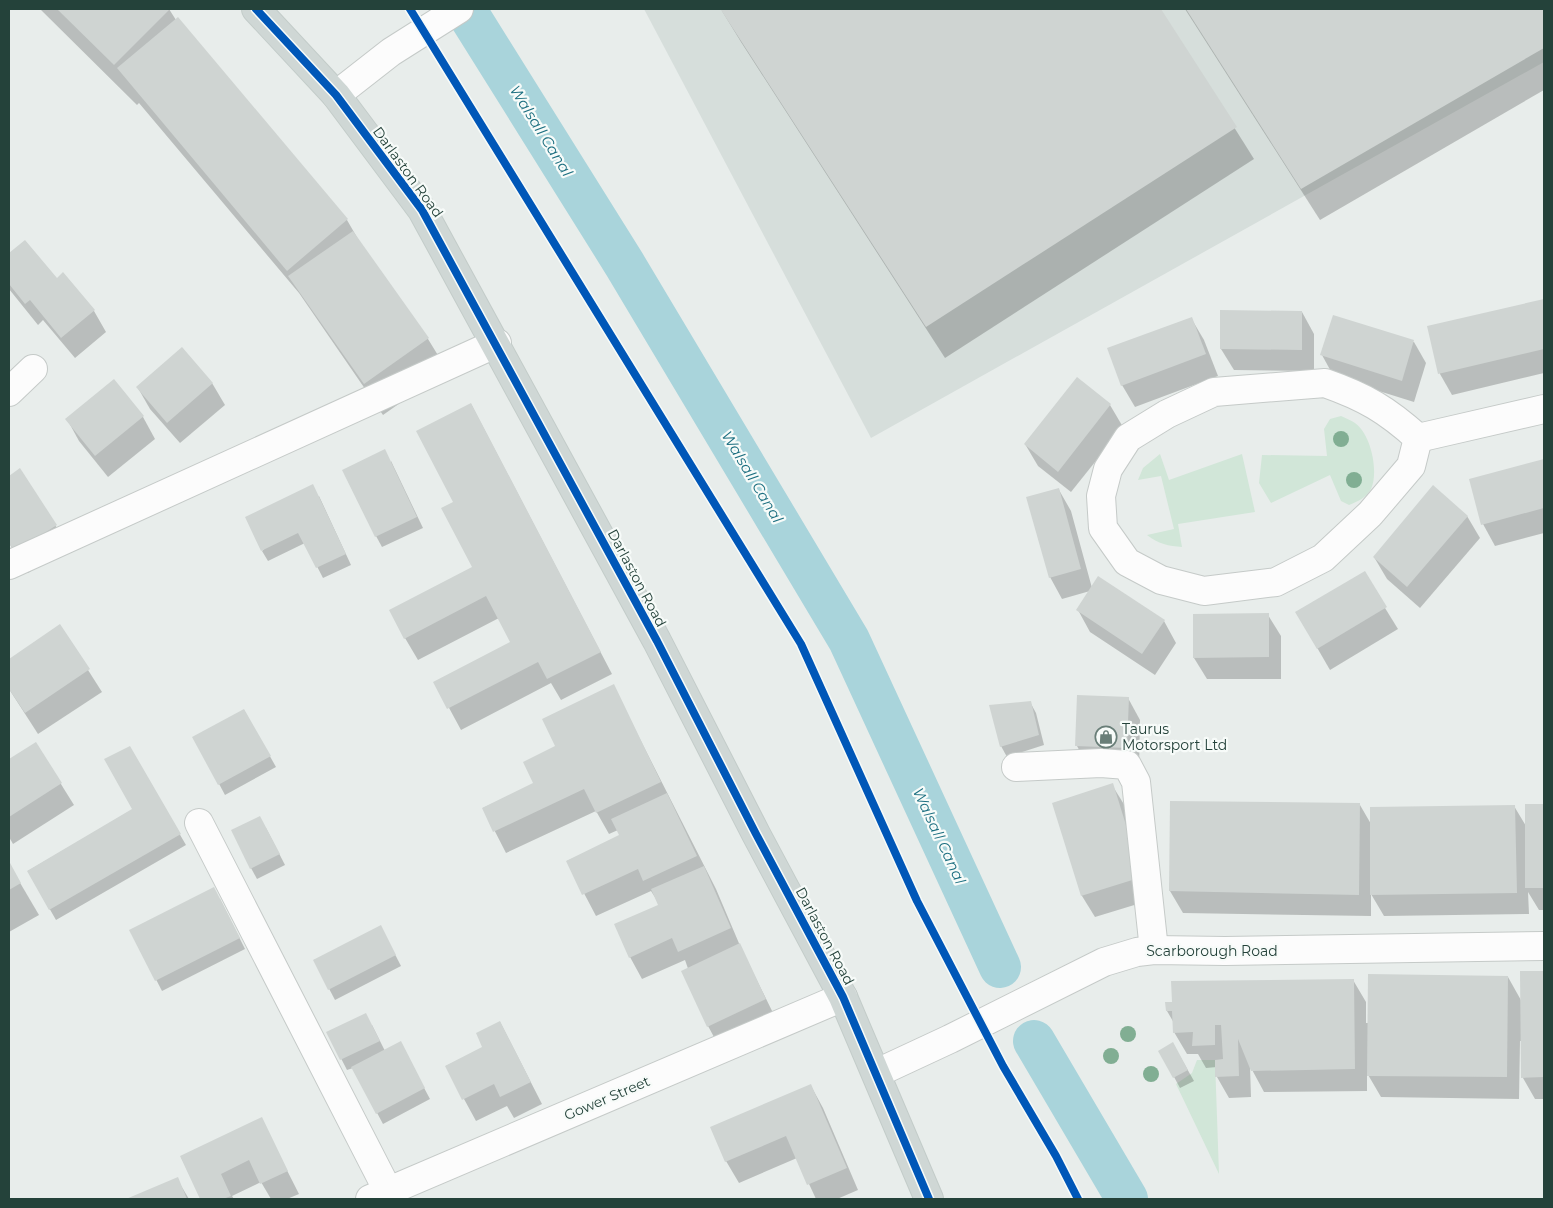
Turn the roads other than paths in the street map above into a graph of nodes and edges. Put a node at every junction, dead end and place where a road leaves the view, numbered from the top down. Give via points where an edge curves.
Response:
1 (256, 9) edge
2 (460, 9) edge
3 (336, 96) junction
4 (497, 343) junction
5 (32, 369) dead end
6 (9, 392) edge
7 (1544, 409) edge
8 (1418, 438) junction
9 (9, 565) edge
10 (1016, 767) dead end
11 (199, 823) dead end
12 (1544, 946) edge
13 (1154, 950) junction
14 (843, 997) junction
15 (877, 1073) junction
16 (379, 1195) edge
17 (929, 1199) edge

1 - 3 main road, Darlaston Road
2 - 3 street via 391,52
3 - 4 main road, Darlaston Road via 422,210
4 - 9 street
4 - 14 main road, Darlaston Road
5 - 6 street
7 - 8 street
8 - 8 street via 1411,466 1370,514 1323,558 1276,582 1204,591 1161,580 1127,562 1103,528 1100,496 1108,469 1128,438 1167,414 1214,392 1325,383 1390,413
10 - 13 street via 1101,762 1127,765 1136,782
11 - 16 street
12 - 13 street, Scarborough Road
13 - 15 street, Scarborough Road via 1121,955 1104,962
14 - 15 main road, Darlaston Road
14 - 16 street, Gower Street
15 - 17 main road, Darlaston Road

